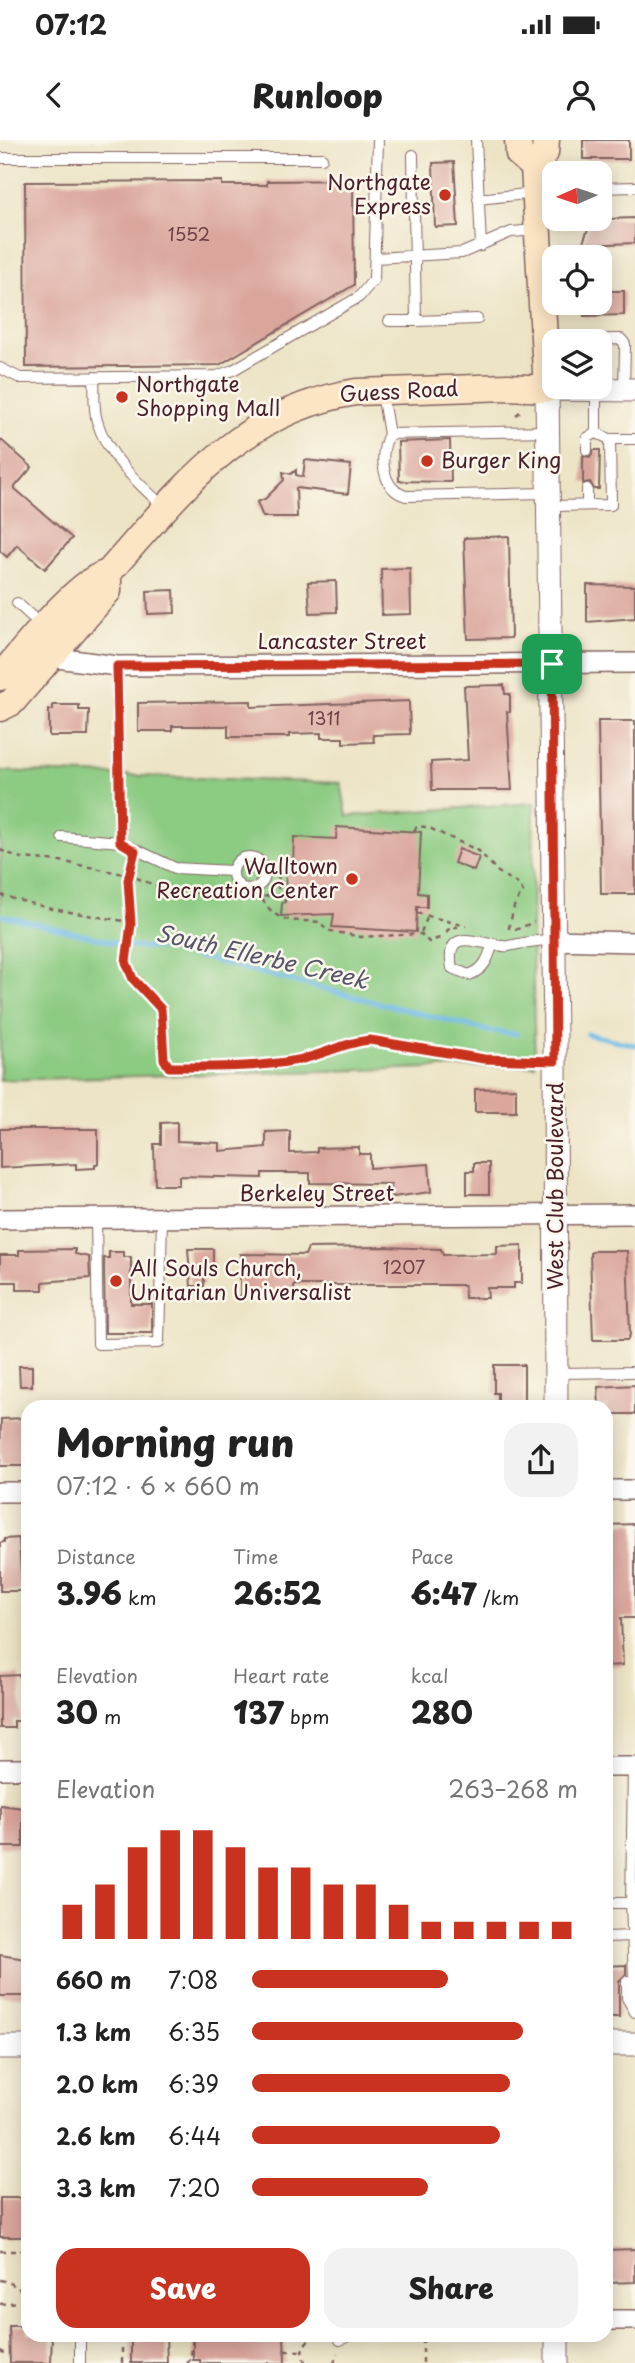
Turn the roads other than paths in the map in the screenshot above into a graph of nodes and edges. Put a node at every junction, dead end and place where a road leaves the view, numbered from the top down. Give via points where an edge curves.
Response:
1 (379, 140) edge
2 (476, 140) edge
3 (518, 140) edge
4 (545, 140) edge
5 (413, 155) dead end
6 (0, 158) edge
7 (322, 158) dead end
8 (541, 184) edge
9 (635, 187) edge
10 (612, 188) edge
11 (478, 199) junction
12 (538, 230) junction
13 (481, 246) junction
14 (414, 256) junction
15 (375, 258) junction
16 (477, 319) dead end
17 (389, 321) dead end
18 (416, 321) junction
19 (544, 329) edge
20 (612, 339) edge
21 (0, 368) edge
22 (94, 377) junction
23 (381, 389) junction
24 (542, 389) edge
25 (612, 389) edge
26 (630, 390) edge
27 (547, 399) edge
28 (596, 399) edge
29 (547, 431) junction
30 (596, 433) junction
31 (389, 434) junction
32 (610, 439) junction
33 (635, 439) edge
34 (587, 450) dead end
35 (587, 489) dead end
36 (550, 500) junction
37 (587, 505) junction
38 (166, 509) junction
39 (108, 573) junction
40 (17, 603) dead end
41 (44, 628) junction
42 (50, 657) junction
43 (635, 663) edge
44 (552, 664) junction
45 (117, 666) junction
46 (0, 677) edge
47 (0, 708) edge
48 (62, 837) dead end
49 (120, 842) junction
50 (232, 872) dead end
51 (552, 940) junction
52 (635, 942) edge
53 (493, 943) junction
54 (556, 1214) junction
55 (635, 1214) edge
56 (162, 1217) junction
57 (96, 1218) junction
58 (0, 1219) edge
59 (635, 1371) edge
60 (556, 1373) junction
61 (556, 1400) edge
62 (613, 1490) edge
63 (635, 1490) edge
64 (0, 1492) edge
65 (21, 1492) edge
66 (613, 1768) edge
67 (634, 1768) edge
68 (0, 1769) edge
69 (21, 1769) edge
70 (613, 1903) edge
71 (631, 1903) junction
72 (613, 1938) edge
73 (633, 1942) edge
74 (627, 1965) dead end
75 (627, 1981) dead end
76 (635, 2003) edge
77 (635, 2012) edge
78 (613, 2044) edge
79 (635, 2044) edge
80 (0, 2047) edge
81 (21, 2047) edge
82 (613, 2320) edge
83 (635, 2320) edge
84 (80, 2342) edge
85 (557, 2342) edge
86 (80, 2363) edge
87 (557, 2363) edge

1 - 15 lane
2 - 11 lane
3 - 8 main road, West Club Boulevard via 519,154
4 - 8 main road, West Club Boulevard
5 - 14 lane
6 - 7 lane
8 - 11 lane
8 - 12 main road, West Club Boulevard
9 - 10 lane
11 - 13 lane
12 - 13 lane via 511,232
12 - 19 main road, West Club Boulevard
13 - 14 lane via 462,253
14 - 15 lane
14 - 18 lane
15 - 22 lane via 374,279 359,297 233,370 217,376
16 - 18 lane
17 - 18 lane
20 - 26 lane via 625,344
21 - 22 lane via 20,377
22 - 38 lane via 96,418 102,436 112,453
23 - 24 main road, Guess Road
23 - 31 lane
23 - 38 main road, Guess Road via 331,396 263,422 230,445
25 - 26 street
27 - 29 street, West Club Boulevard
28 - 30 lane
29 - 31 lane
29 - 36 street, West Club Boulevard
30 - 32 lane
30 - 34 lane via 587,439
31 - 36 lane via 384,473 398,494
32 - 33 lane
32 - 37 lane via 611,505
35 - 37 lane
36 - 37 lane
36 - 44 street, West Club Boulevard
38 - 39 main road, Guess Road
39 - 41 main road, Guess Road via 93,578
39 - 42 main road, Guess Road via 108,591
40 - 41 lane
41 - 46 main road, Guess Road
42 - 45 street, Lancaster Street
42 - 47 main road, Guess Road via 12,702
43 - 44 street, Lancaster Street
44 - 45 street, Lancaster Street
44 - 51 street, West Club Boulevard
45 - 49 lane
48 - 49 lane
49 - 50 lane via 175,868
51 - 52 street
51 - 53 lane via 506,946
51 - 54 street, West Club Boulevard
53 - 53 lane via 463,939 454,946 452,968 469,975 479,972 488,962
54 - 55 street, Berkeley Street
54 - 56 street, Berkeley Street
54 - 60 street, West Club Boulevard
56 - 57 street, Berkeley Street
56 - 57 lane via 159,1343 98,1344
57 - 58 street, Berkeley Street
59 - 60 lane
60 - 61 street, West Club Boulevard
62 - 63 street
64 - 65 street
66 - 67 street
67 - 71 lane
68 - 69 street
70 - 71 lane
71 - 73 lane
72 - 73 lane
73 - 74 lane
73 - 76 lane
75 - 77 lane via 627,1998
78 - 79 street
80 - 81 street
82 - 83 street
84 - 86 lane
85 - 87 street

